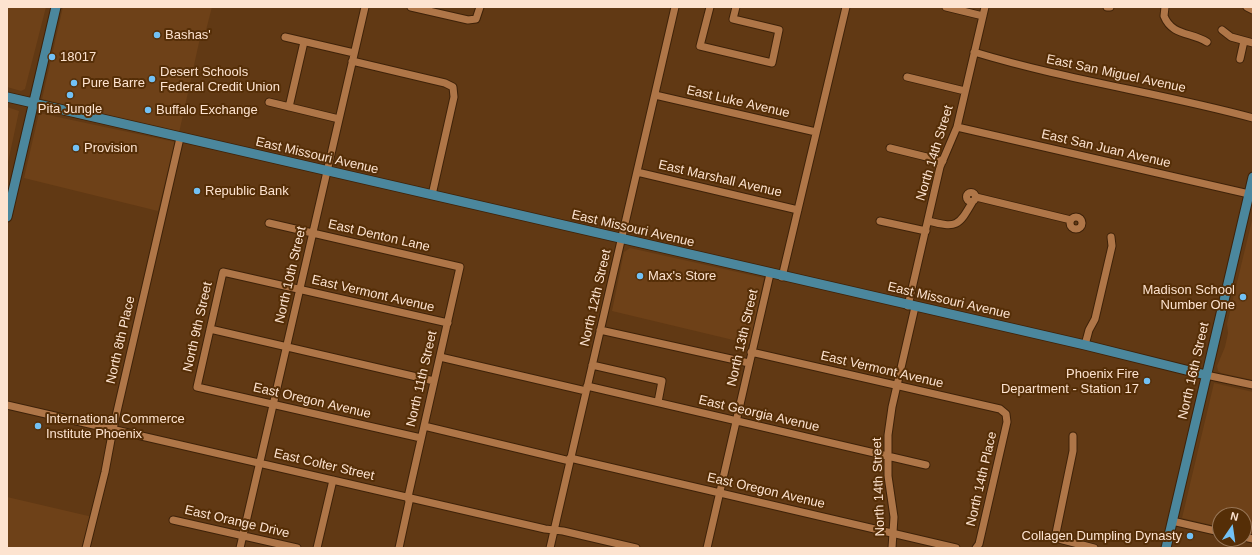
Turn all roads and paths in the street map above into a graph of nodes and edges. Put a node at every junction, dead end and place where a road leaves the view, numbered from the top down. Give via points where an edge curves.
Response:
1 (56, 7) edge
2 (365, 7) edge
3 (411, 7) edge
4 (480, 7) edge
5 (675, 7) edge
6 (710, 7) edge
7 (736, 7) edge
8 (846, 7) edge
9 (946, 7) edge
10 (985, 7) edge
11 (1165, 7) edge
12 (1247, 7) edge
13 (1253, 10) edge
14 (983, 16) junction
15 (1222, 30) dead end
16 (285, 37) dead end
17 (1244, 41) junction
18 (304, 42) junction
19 (1207, 42) dead end
20 (1253, 43) edge
21 (974, 52) junction
22 (353, 57) junction
23 (1240, 59) dead end
24 (907, 77) dead end
25 (966, 91) junction
26 (655, 95) junction
27 (7, 97) edge
28 (269, 102) dead end
29 (34, 103) junction
30 (289, 107) junction
31 (1253, 118) edge
32 (339, 119) junction
33 (957, 127) junction
34 (816, 132) junction
35 (180, 138) junction
36 (890, 148) dead end
37 (943, 160) junction
38 (327, 171) junction
39 (637, 172) junction
40 (1253, 177) edge
41 (1249, 194) junction
42 (432, 195) junction
43 (798, 210) junction
44 (7, 217) edge
45 (1071, 220) dead end
46 (880, 221) dead end
47 (928, 221) junction
48 (269, 223) dead end
49 (926, 231) junction
50 (313, 232) junction
51 (1111, 237) dead end
52 (622, 240) junction
53 (460, 267) joint
54 (223, 272) joint
55 (770, 274) junction
56 (782, 277) junction
57 (300, 290) junction
58 (912, 306) junction
59 (448, 323) junction
60 (210, 328) junction
61 (600, 330) junction
62 (1085, 346) junction
63 (286, 348) junction
64 (752, 352) junction
65 (440, 357) junction
66 (749, 363) junction
67 (592, 365) junction
68 (1206, 375) junction
69 (434, 381) junction
70 (1253, 385) edge
71 (897, 386) junction
72 (197, 387) joint
73 (587, 389) junction
74 (658, 402) junction
75 (274, 404) junction
76 (7, 405) edge
77 (1006, 414) joint
78 (736, 420) junction
79 (424, 426) junction
80 (113, 429) junction
81 (1073, 436) dead end
82 (421, 438) junction
83 (888, 456) junction
84 (570, 459) junction
85 (260, 463) junction
86 (926, 465) dead end
87 (333, 480) junction
88 (719, 492) junction
89 (408, 497) junction
90 (173, 520) dead end
91 (1172, 521) junction
92 (554, 530) junction
93 (1212, 530) edge
94 (894, 534) junction
95 (242, 535) junction
96 (86, 548) edge
97 (240, 548) edge
98 (297, 548) edge
99 (317, 548) edge
100 (399, 548) edge
101 (550, 548) edge
102 (636, 548) edge
103 (707, 548) edge
104 (892, 548) edge
105 (956, 548) edge
106 (976, 548) edge
107 (1094, 548) edge
108 (1166, 548) edge

1 - 29 main road
2 - 22 street, North 10th Street
3 - 4 street via 468,20 476,19
5 - 26 street, North 12th Street
6 - 7 street via 700,46 772,63 779,30 733,19
8 - 34 street
9 - 14 street
10 - 14 street, North 14th Street
11 - 19 street via 1164,16 1172,28 1200,37
12 - 13 street
14 - 21 street, North 14th Street
15 - 17 street via 1231,37
16 - 18 street
17 - 20 street
17 - 23 street
18 - 22 street
18 - 30 street
21 - 25 street, North 14th Street
21 - 31 street, East San Miguel Avenue via 1062,76 1170,97
22 - 32 street, North 10th Street
22 - 42 street via 453,87 454,97
24 - 25 street
25 - 33 street, North 14th Street
26 - 34 street, East Luke Avenue
26 - 39 street, North 12th Street
27 - 29 main road, East Missouri Avenue
28 - 30 street
29 - 35 main road, East Missouri Avenue
29 - 44 main road
30 - 32 street
32 - 38 street, North 10th Street
33 - 37 street, North 14th Street
33 - 41 street, East San Juan Avenue
34 - 43 street
35 - 38 main road, East Missouri Avenue
35 - 80 street, North 8th Place
36 - 37 street
37 - 47 street, North 14th Street
38 - 42 main road, East Missouri Avenue
38 - 50 street, North 10th Street
39 - 43 street, East Marshall Avenue
39 - 52 street, North 12th Street
40 - 41 main road, North 16th Street
41 - 68 main road, North 16th Street
42 - 52 main road, East Missouri Avenue
43 - 56 street
45 - 47 street via 974,199 955,225 948,226
46 - 49 street
47 - 49 street, North 14th Street
48 - 50 street, East Denton Lane
49 - 58 street, North 14th Street
50 - 53 street, East Denton Lane
50 - 57 street, North 10th Street
51 - 62 street via 1112,246 1095,320
52 - 55 main road, East Missouri Avenue
52 - 61 street, North 12th Street
53 - 59 street, North 11th Street
54 - 57 street, East Vermont Avenue
54 - 60 street, North 9th Street
55 - 56 main road, East Missouri Avenue
55 - 64 street, North 13th Street
56 - 58 main road, East Missouri Avenue
57 - 59 street, East Vermont Avenue
57 - 63 street, North 10th Street
58 - 62 main road, East Missouri Avenue
58 - 71 street, North 14th Street
59 - 65 street, North 11th Street
60 - 63 street
60 - 72 street, North 9th Street
61 - 66 street
61 - 67 street, North 12th Street
62 - 68 main road, East Missouri Avenue
63 - 69 street
63 - 75 street, North 10th Street
64 - 66 street, North 13th Street
64 - 71 street, East Vermont Avenue
65 - 69 street, North 11th Street
65 - 73 street, East Georgia Avenue
66 - 78 street, North 13th Street
67 - 73 street, North 12th Street
67 - 74 street via 662,381
68 - 70 street, East Missouri Avenue
68 - 91 main road, North 16th Street
69 - 79 street, North 11th Street
71 - 77 street, East Vermont Avenue via 1000,409
71 - 83 street, North 14th Street via 888,435
72 - 75 street, East Oregon Avenue
73 - 74 street, East Georgia Avenue
73 - 84 street, North 12th Street
74 - 78 street, East Georgia Avenue
75 - 82 street, East Oregon Avenue
75 - 85 street, North 10th Street
76 - 80 street, East Colter Street
77 - 106 street, North 14th Place via 1007,422
78 - 83 street, East Georgia Avenue
78 - 88 street, North 13th Street
79 - 82 street, North 11th Street
79 - 84 street, East Oregon Avenue
80 - 85 street, East Colter Street
80 - 96 street, North 8th Place
81 - 107 street via 1073,451 1055,538
82 - 89 street, North 11th Street
83 - 86 street, East Georgia Avenue
83 - 94 street, North 14th Street
84 - 88 street, East Oregon Avenue
84 - 92 street, North 12th Street
85 - 87 street, East Colter Street
85 - 95 street, North 10th Street
87 - 89 street, East Colter Street
87 - 99 street
88 - 94 street, East Oregon Avenue
88 - 103 street, North 13th Street
89 - 92 street, East Colter Street
89 - 100 street, North 11th Street
90 - 95 street, East Orange Drive
91 - 93 street
91 - 108 main road, North 16th Street
92 - 101 street, North 12th Street
92 - 102 street, East Colter Street
94 - 104 street, North 14th Street
94 - 105 street, East Oregon Avenue
95 - 97 street, North 10th Street
95 - 98 street, East Orange Drive

